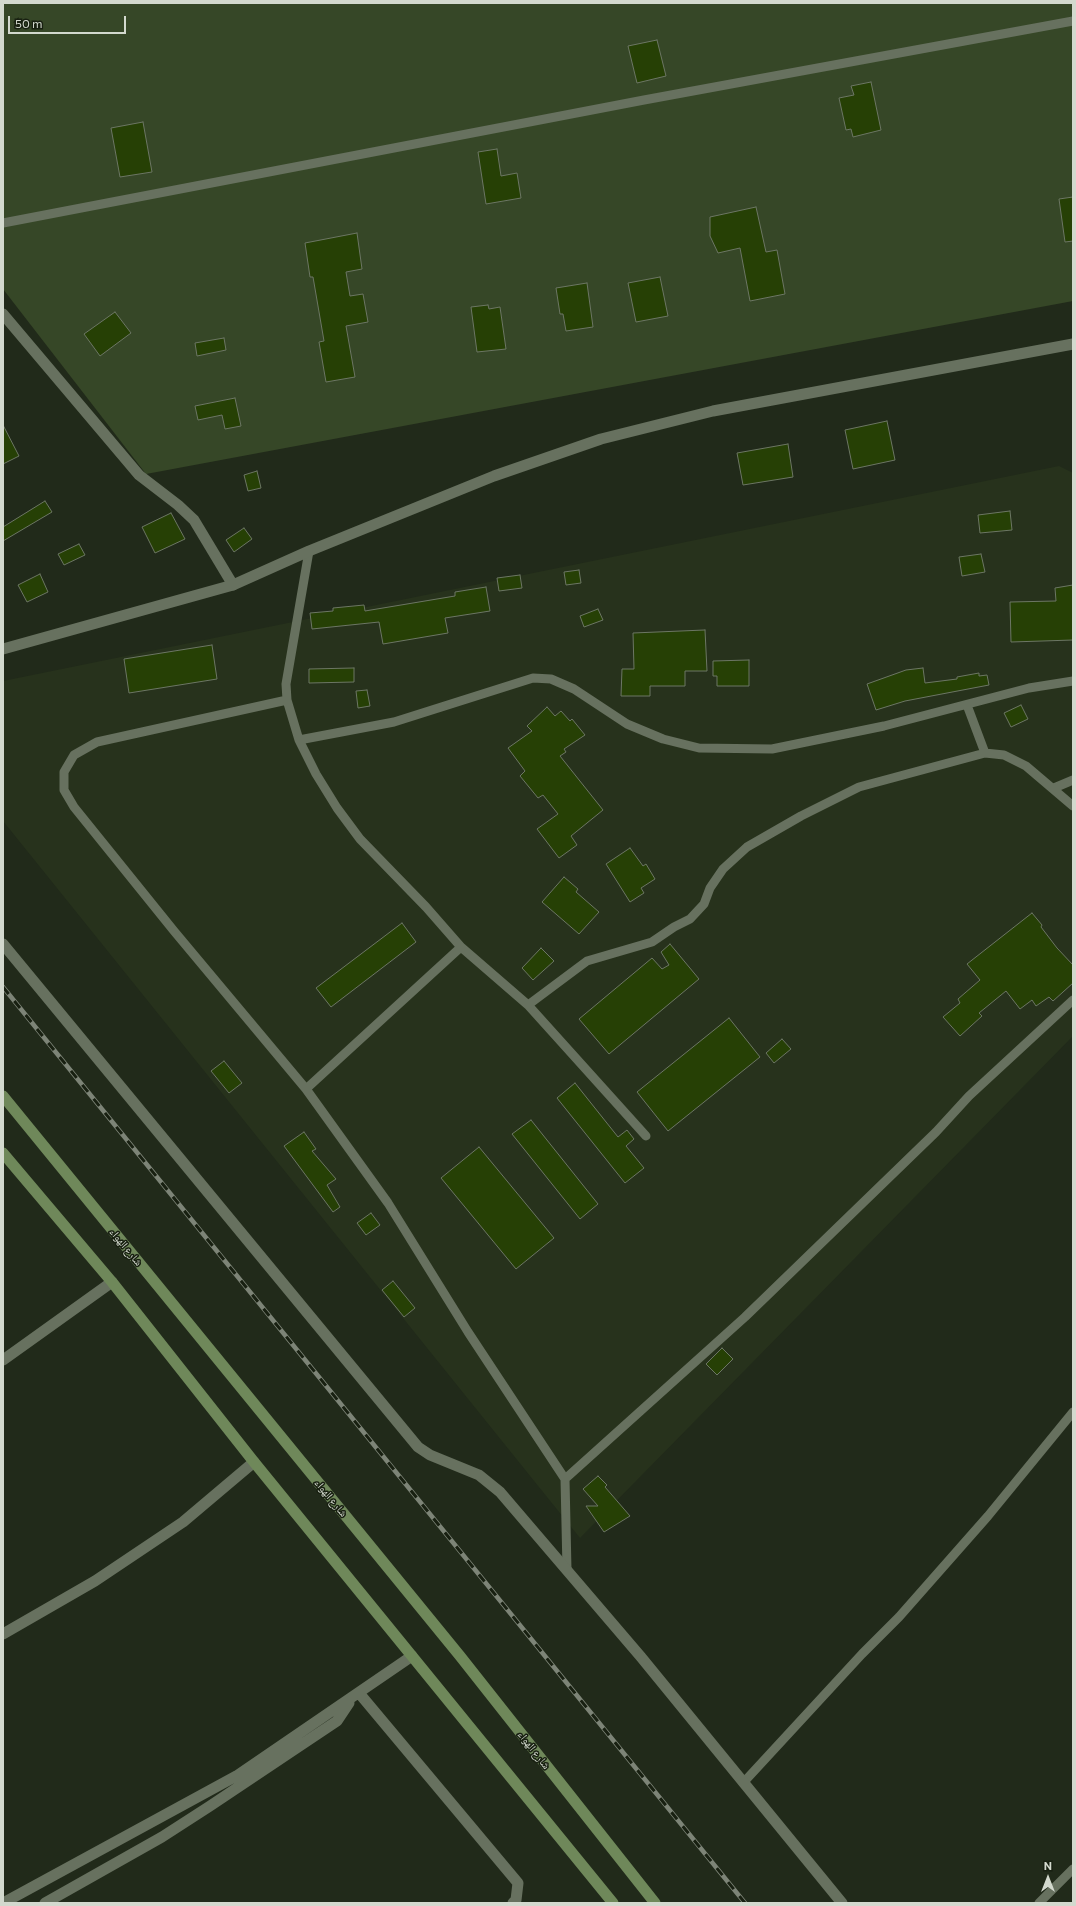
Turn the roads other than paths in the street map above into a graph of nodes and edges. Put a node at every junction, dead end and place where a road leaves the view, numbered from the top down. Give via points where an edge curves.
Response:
1 (1073, 21) edge
2 (3, 223) edge
3 (3, 314) edge
4 (1073, 344) edge
5 (309, 551) junction
6 (233, 585) junction
7 (3, 649) edge
8 (1073, 681) edge
9 (287, 700) junction
10 (967, 705) junction
11 (299, 740) junction
12 (985, 753) junction
13 (1073, 780) edge
14 (1054, 788) junction
15 (1073, 806) edge
16 (3, 944) edge
17 (461, 947) junction
18 (1073, 1000) edge
19 (528, 1005) junction
20 (306, 1090) junction
21 (3, 1096) edge
22 (646, 1136) dead end
23 (3, 1153) edge
24 (112, 1282) junction
25 (3, 1360) edge
26 (1073, 1412) edge
27 (254, 1462) junction
28 (565, 1479) junction
29 (567, 1570) junction
30 (3, 1634) edge
31 (412, 1656) junction
32 (356, 1695) junction
33 (743, 1783) junction
34 (1073, 1869) edge
35 (3, 1903) edge
36 (46, 1903) edge
37 (513, 1903) edge
38 (613, 1903) edge
39 (655, 1903) edge
40 (842, 1903) edge
41 (1039, 1903) edge

1 - 2 lane
3 - 6 street via 138,475 194,520
4 - 5 street via 713,411 601,439 494,476
5 - 6 street
5 - 9 lane via 286,684
6 - 7 street
8 - 10 lane via 1029,688
9 - 11 lane
9 - 20 lane via 97,742 74,755 64,772 64,790 84,820
10 - 11 lane via 884,726 772,749 698,748 663,739 627,724 574,689 551,679 533,678 394,722
10 - 12 lane
11 - 17 lane via 316,774 360,839
12 - 14 lane via 1004,755 1026,766
12 - 19 lane via 859,787 801,816 747,847 723,869 710,888 704,904 690,919 652,942 587,960
13 - 14 lane
14 - 15 lane
16 - 29 street via 418,1447 430,1455 479,1475 500,1492
17 - 19 lane
17 - 20 lane
18 - 28 lane via 969,1096 936,1132 745,1316
19 - 22 lane
20 - 28 lane via 388,1203 468,1332
21 - 39 main road, شارع الهواء via 455,1650
23 - 24 main road
24 - 25 street
24 - 27 main road
26 - 33 lane via 988,1516 899,1617
27 - 30 street via 183,1522 95,1581
27 - 31 main road
28 - 29 lane
29 - 33 street
31 - 32 street
31 - 38 main road
32 - 35 street via 238,1775
32 - 36 street via 337,1721 210,1806
32 - 37 street via 518,1883 516,1900
33 - 40 street
34 - 41 lane

